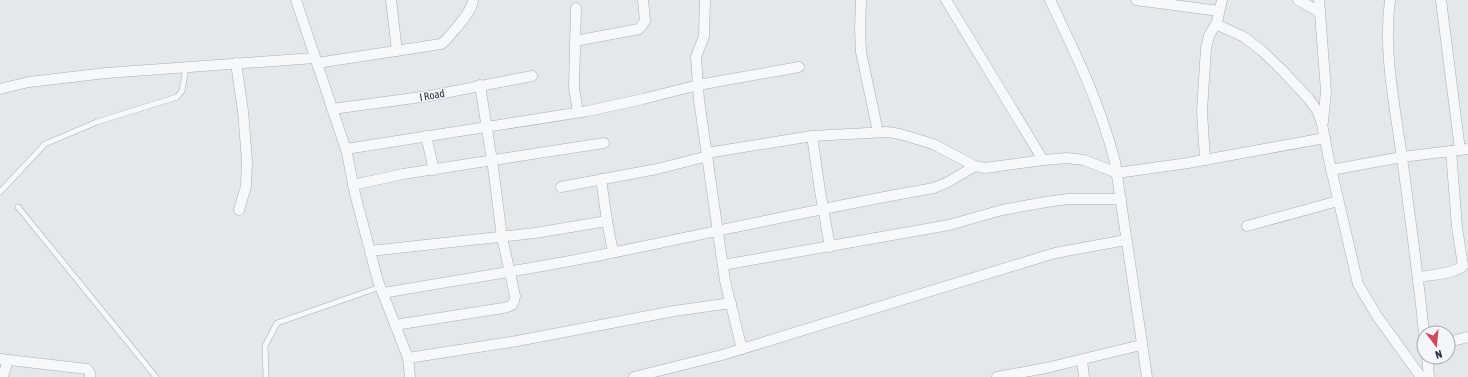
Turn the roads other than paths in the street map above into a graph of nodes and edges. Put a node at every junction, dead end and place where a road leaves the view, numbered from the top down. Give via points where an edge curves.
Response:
1 (296, 0) edge
2 (391, 0) edge
3 (473, 0) edge
4 (643, 0) edge
5 (705, 0) edge
6 (861, 0) edge
7 (947, 0) edge
8 (1050, 0) edge
9 (1136, 0) edge
10 (1222, 0) edge
11 (1298, 0) edge
12 (1319, 0) edge
13 (1390, 0) edge
14 (1441, 0) edge
15 (576, 8) dead end
16 (1219, 11) junction
17 (1320, 12) junction
18 (1217, 22) junction
19 (575, 41) junction
20 (397, 51) junction
21 (316, 60) junction
22 (236, 63) junction
23 (799, 67) dead end
24 (186, 68) junction
25 (532, 76) dead end
26 (480, 85) junction
27 (698, 85) junction
28 (0, 89) edge
29 (332, 109) junction
30 (578, 112) junction
31 (1322, 124) junction
32 (487, 127) junction
33 (878, 132) junction
34 (426, 136) junction
35 (812, 136) junction
36 (1325, 138) junction
37 (604, 143) dead end
38 (346, 149) junction
39 (1460, 150) edge
40 (708, 155) junction
41 (1402, 157) junction
42 (492, 160) junction
43 (1043, 160) junction
44 (1205, 160) junction
45 (975, 166) junction
46 (434, 170) junction
47 (1331, 170) junction
48 (1117, 173) junction
49 (601, 179) junction
50 (353, 185) junction
51 (561, 187) dead end
52 (0, 192) edge
53 (1121, 199) junction
54 (1338, 201) junction
55 (18, 206) dead end
56 (823, 208) junction
57 (239, 210) dead end
58 (607, 221) junction
59 (1247, 226) dead end
60 (718, 230) junction
61 (502, 237) junction
62 (1126, 240) junction
63 (830, 247) junction
64 (370, 251) junction
65 (613, 252) junction
66 (723, 265) junction
67 (510, 272) junction
68 (1418, 277) junction
69 (382, 290) junction
70 (731, 303) junction
71 (395, 325) junction
72 (1423, 325) edge
73 (1468, 337) edge
74 (1456, 340) edge
75 (1141, 345) junction
76 (742, 349) junction
77 (408, 358) junction
78 (4, 360) edge
79 (1082, 360) junction
80 (1428, 365) edge
81 (3, 377) edge
82 (90, 377) edge
83 (156, 377) edge
84 (266, 377) edge
85 (410, 377) edge
86 (634, 377) edge
87 (997, 377) edge
88 (1084, 377) edge
89 (1146, 377) edge
90 (1421, 377) edge
91 (1429, 377) edge

1 - 21 street
2 - 20 street
3 - 20 street via 469,10 441,44
4 - 19 street via 645,21 639,29
5 - 27 street via 704,36 696,57
6 - 33 street via 861,52
7 - 43 street
8 - 48 street via 1108,134
9 - 16 street
10 - 16 street
11 - 17 street
12 - 17 street
13 - 41 street via 1387,17 1388,44
14 - 39 street
15 - 19 street
16 - 18 street
17 - 31 street via 1326,91
18 - 31 street via 1226,30 1244,37 1281,69 1309,99
18 - 44 street via 1206,48 1202,111
19 - 30 street via 574,88
20 - 21 street
21 - 22 street
21 - 29 street
22 - 24 street
22 - 57 street via 248,173
23 - 27 street
24 - 28 street via 44,80
24 - 52 lane via 182,92 177,97 97,122 45,144
25 - 26 street, I Road
26 - 29 street, I Road via 429,96
26 - 32 street
27 - 30 street
27 - 40 street
29 - 38 street
30 - 32 street
31 - 36 street
32 - 34 street
32 - 42 street
33 - 35 street
33 - 45 street via 900,134 933,144
34 - 38 street
34 - 46 street
35 - 40 street
35 - 56 street
36 - 44 street
36 - 47 street
37 - 42 street
38 - 50 street
39 - 41 street
39 - 68 street via 1457,227 1463,266 1452,271
40 - 49 street
40 - 60 street
41 - 47 street
41 - 68 street
42 - 46 street
42 - 61 street
43 - 45 street via 985,168
43 - 48 street via 1084,160
44 - 48 street
45 - 56 street via 934,188
46 - 50 street
47 - 54 street
48 - 53 street
49 - 51 street
49 - 58 street
50 - 64 street
53 - 62 street
53 - 63 street via 1068,199 1046,202 1002,210 949,225
54 - 59 street
54 - 90 street via 1358,284 1376,316
55 - 83 lane
56 - 60 street
56 - 63 street
58 - 61 street
58 - 65 street
60 - 65 street
60 - 66 street
61 - 64 street
61 - 67 street
62 - 75 street
62 - 76 street via 1055,253
63 - 66 street
64 - 69 street
65 - 67 street
66 - 70 street
67 - 69 street
67 - 71 street via 515,296 512,306
68 - 72 street
69 - 71 street
69 - 84 lane via 277,323 264,346
70 - 76 street
70 - 77 street via 612,321 517,341
71 - 77 street
73 - 74 street
75 - 79 street
75 - 89 street
76 - 86 street
77 - 85 street
78 - 81 street
78 - 82 street via 87,369
79 - 87 street
79 - 88 street
80 - 91 street

